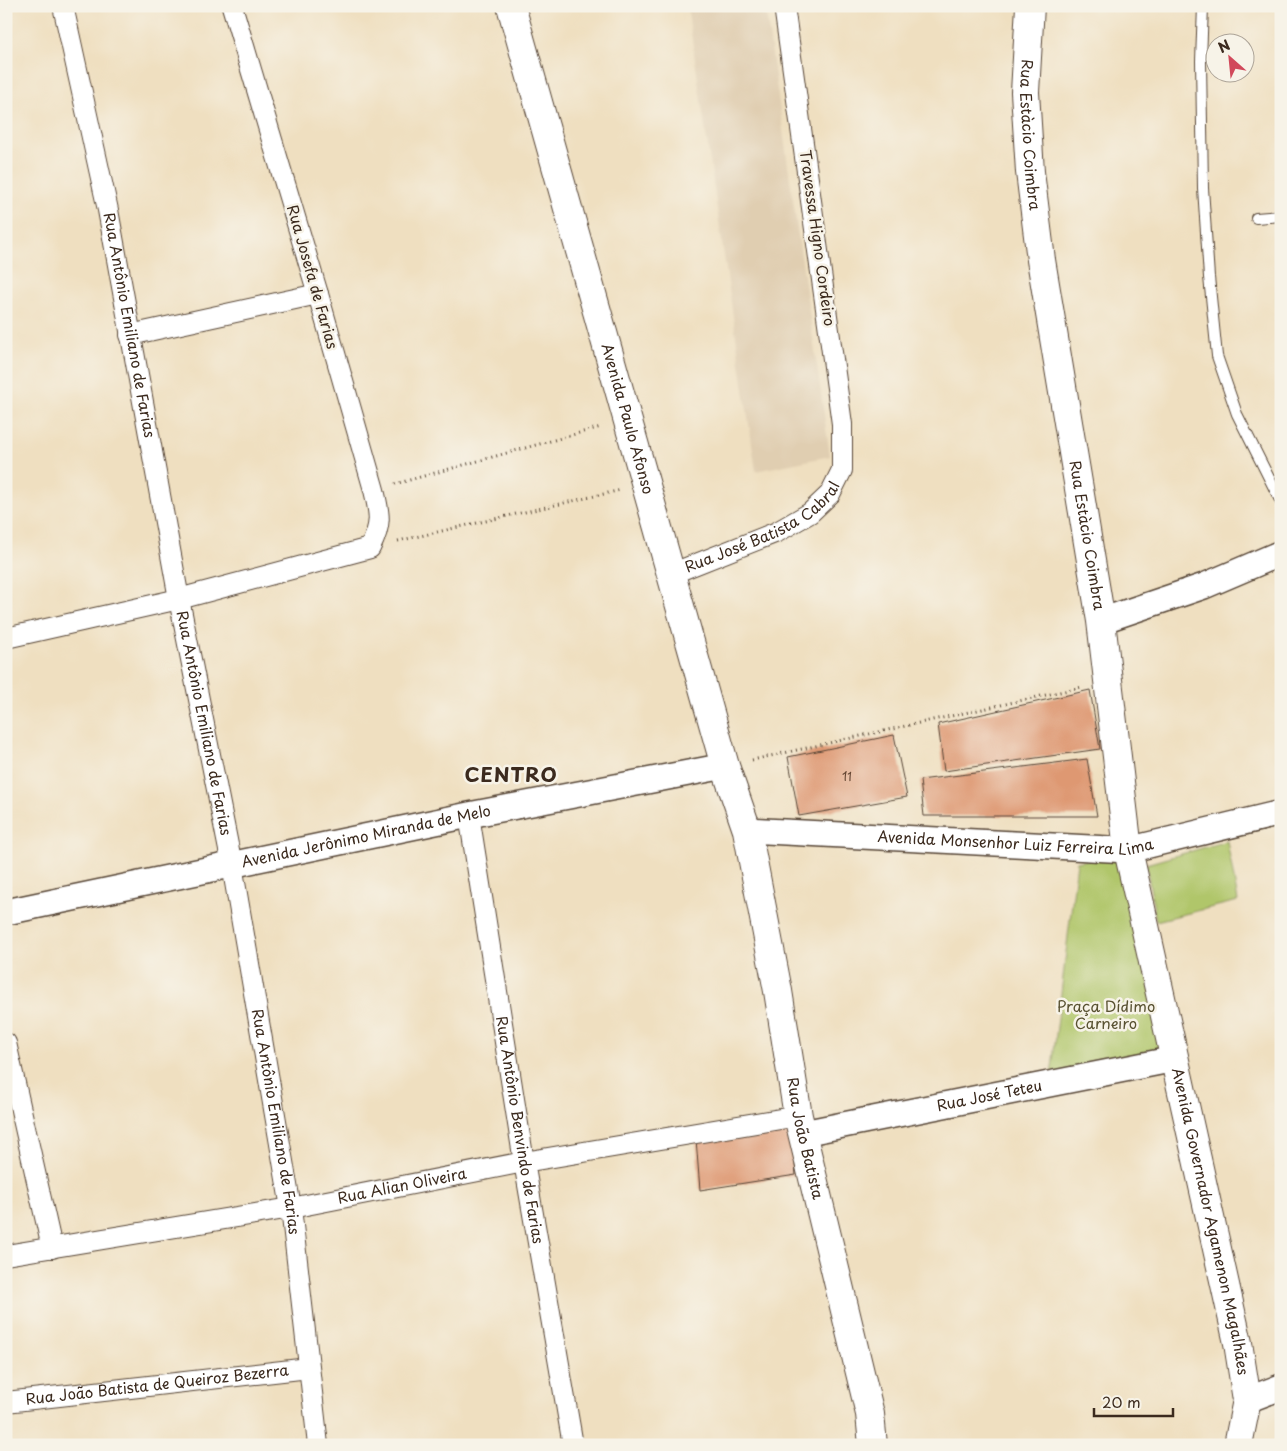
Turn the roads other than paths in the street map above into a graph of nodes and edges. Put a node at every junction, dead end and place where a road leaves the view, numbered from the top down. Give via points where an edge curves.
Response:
1 (63, 6) edge
2 (232, 6) edge
3 (511, 6) edge
4 (784, 6) edge
5 (1030, 6) edge
6 (1203, 6) edge
7 (1281, 216) edge
8 (1256, 218) dead end
9 (318, 294) junction
10 (130, 335) junction
11 (842, 470) joint
12 (1281, 502) edge
13 (1281, 553) edge
14 (671, 574) junction
15 (179, 599) junction
16 (1100, 621) junction
17 (6, 638) edge
18 (725, 766) junction
19 (1281, 813) edge
20 (469, 815) junction
21 (747, 830) junction
22 (1128, 850) junction
23 (232, 865) junction
24 (6, 912) edge
25 (6, 1043) edge
26 (1176, 1059) junction
27 (800, 1124) junction
28 (524, 1162) junction
29 (291, 1208) junction
30 (52, 1248) junction
31 (6, 1255) edge
32 (309, 1368) junction
33 (1281, 1387) edge
34 (1247, 1400) junction
35 (6, 1402) edge
36 (318, 1445) edge
37 (574, 1445) edge
38 (873, 1445) edge
39 (1238, 1445) edge

1 - 10 street, Rua Antônio Emiliano de Farias via 108,210
2 - 9 street, Rua Josefa de Farias
3 - 14 main road, Avenida Paulo Afonso
4 - 11 street, Travessa Higno Cordeiro via 842,424
5 - 16 main road, Rua Estàcio Coimbra via 1025,92 1030,172 1041,260
6 - 12 lane via 1203,188 1217,356 1238,414
7 - 8 lane
9 - 10 street
9 - 15 street, Rua Josefa de Farias via 374,490 379,531 370,548
10 - 15 street, Rua Antônio Emiliano de Farias
11 - 14 street, Rua José Batista Cabral via 830,494 810,513 777,532
13 - 16 street via 1204,586
14 - 18 main road, Avenida Paulo Afonso
15 - 17 street
15 - 23 street, Rua Antônio Emiliano de Farias
16 - 22 main road, Rua Estàcio Coimbra
18 - 20 street, Avenida Jerônimo Miranda de Melo
18 - 21 main road, Avenida Paulo Afonso
19 - 22 street, Avenida Monsenhor Luiz Ferreira Lima
20 - 23 street, Avenida Jerônimo Miranda de Melo
20 - 28 street, Rua Antônio Benvindo de Farias
21 - 22 street, Avenida Monsenhor Luiz Ferreira Lima
21 - 27 main road, Rua João Batista
22 - 26 main road, Rua Estàcio Coimbra
23 - 24 street, Avenida Jerônimo Miranda de Melo
23 - 29 street, Rua Antônio Emiliano de Farias
25 - 30 street
26 - 27 street, Rua José Teteu
26 - 34 main road, Avenida Governador Agamenon Magalhães via 1238,1343
27 - 28 street, Rua Alian Oliveira
27 - 38 main road, Rua João Batista via 870,1414
28 - 29 street, Rua Alian Oliveira
28 - 37 street, Rua Antônio Benvindo de Farias
29 - 30 street, Rua Alian Oliveira
29 - 32 street, Rua Antônio Emiliano de Farias
30 - 31 street, Rua Alian Oliveira
32 - 35 street, Rua João Batista de Queiroz Bezerra
32 - 36 street, Rua Antônio Emiliano de Farias
33 - 34 street
34 - 39 main road, Avenida Governador Agamenon Magalhães

